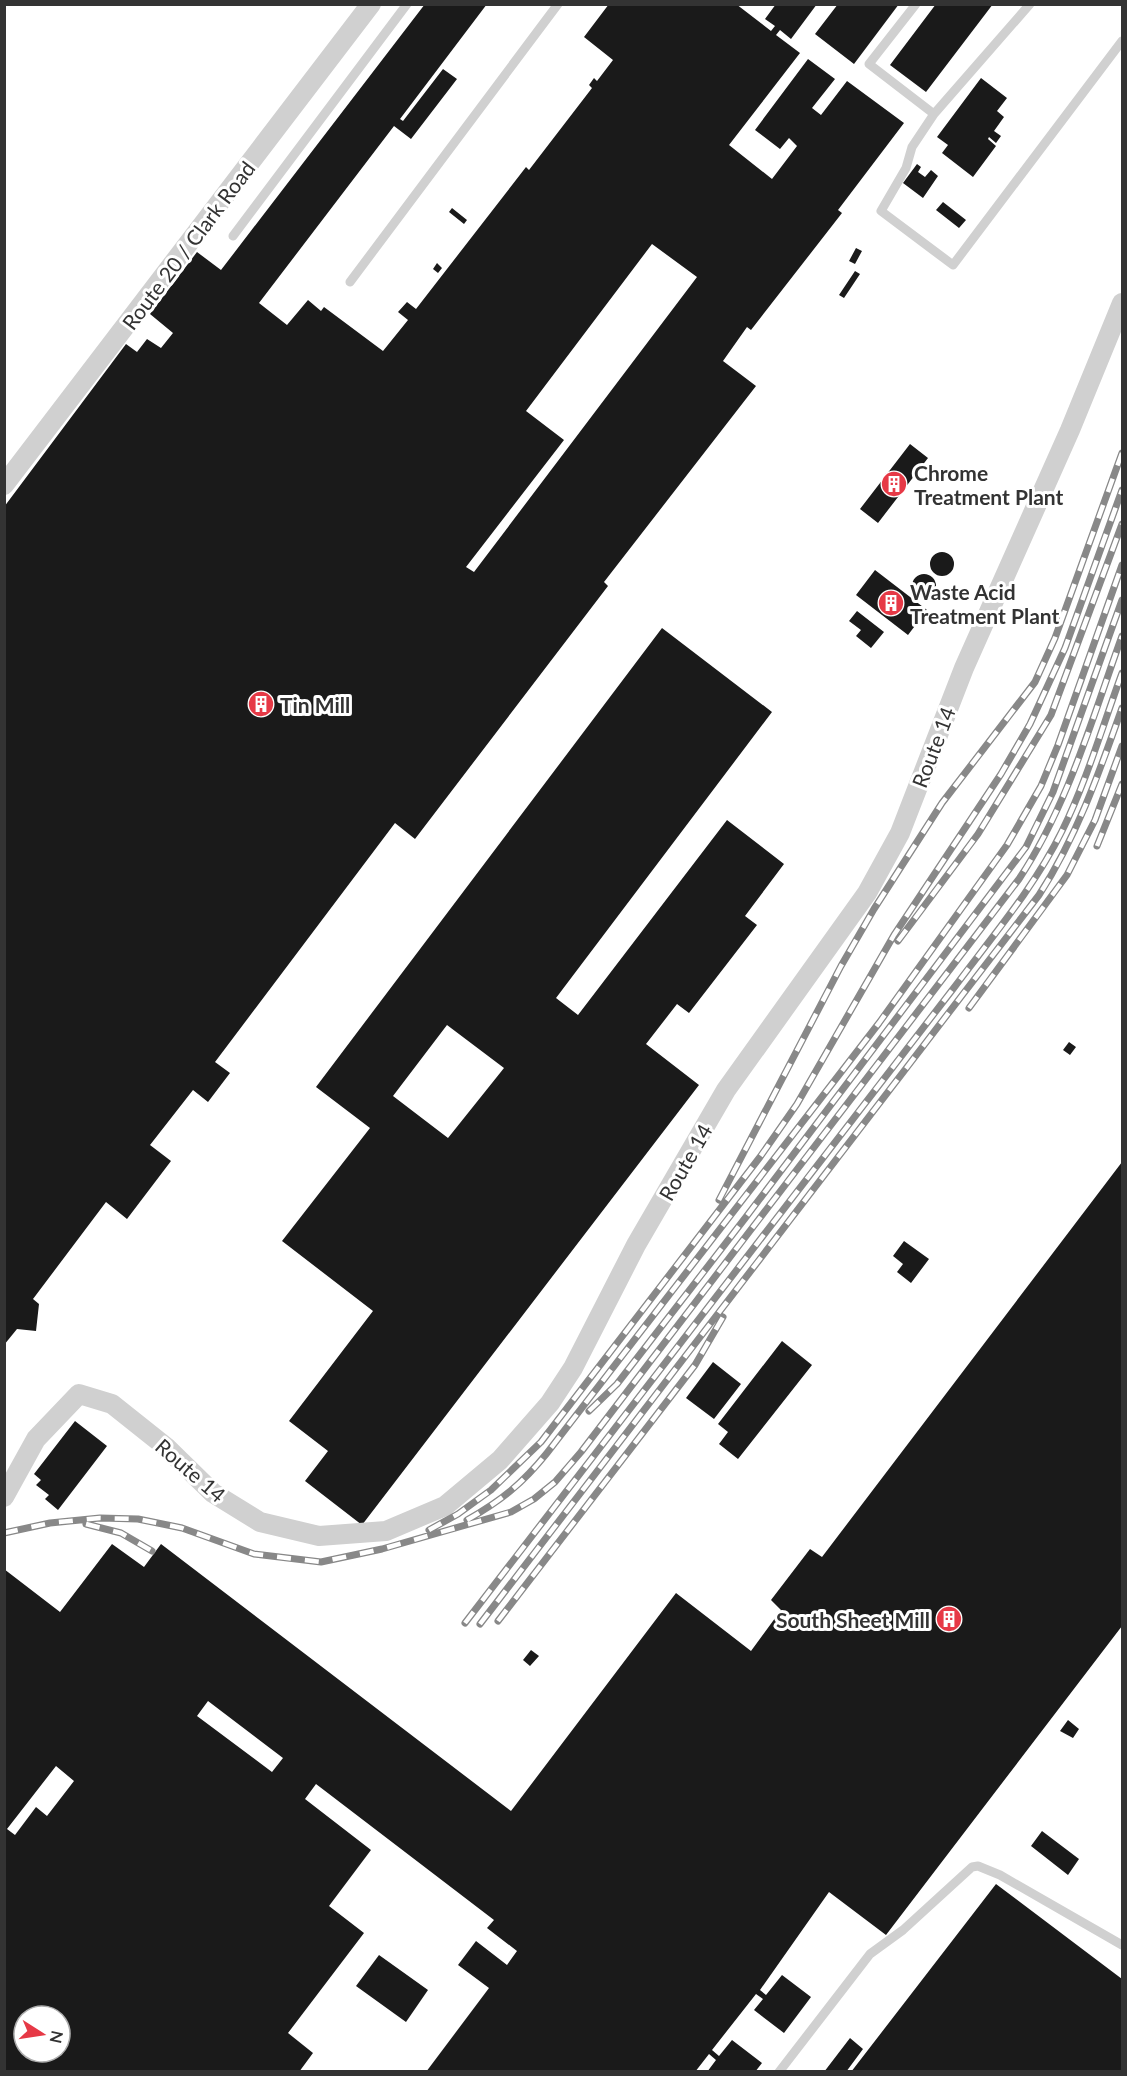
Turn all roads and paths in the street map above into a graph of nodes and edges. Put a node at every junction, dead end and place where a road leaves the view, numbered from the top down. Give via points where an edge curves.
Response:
1 (371, 4) edge
2 (407, 4) edge
3 (558, 4) edge
4 (916, 4) edge
5 (1030, 4) edge
6 (1122, 41) edge
7 (934, 114) junction
8 (233, 236) dead end
9 (350, 282) dead end
10 (1122, 303) edge
11 (4, 485) edge
12 (4, 1497) edge
13 (1122, 1945) edge
14 (779, 2072) edge

1 - 11 street, Route 20 / Clark Road
2 - 8 lane
3 - 9 lane
4 - 7 lane via 869,64
5 - 7 lane
6 - 7 lane via 953,265 881,211 906,168 912,147
10 - 12 street, Route 14 via 964,668 900,833 867,893 726,1090 636,1245 573,1368 550,1403 500,1460 445,1506 386,1531 320,1536 260,1522 213,1493 166,1447 112,1404 79,1394 36,1439
13 - 14 lane via 1000,1875 972,1867 903,1930 870,1954

